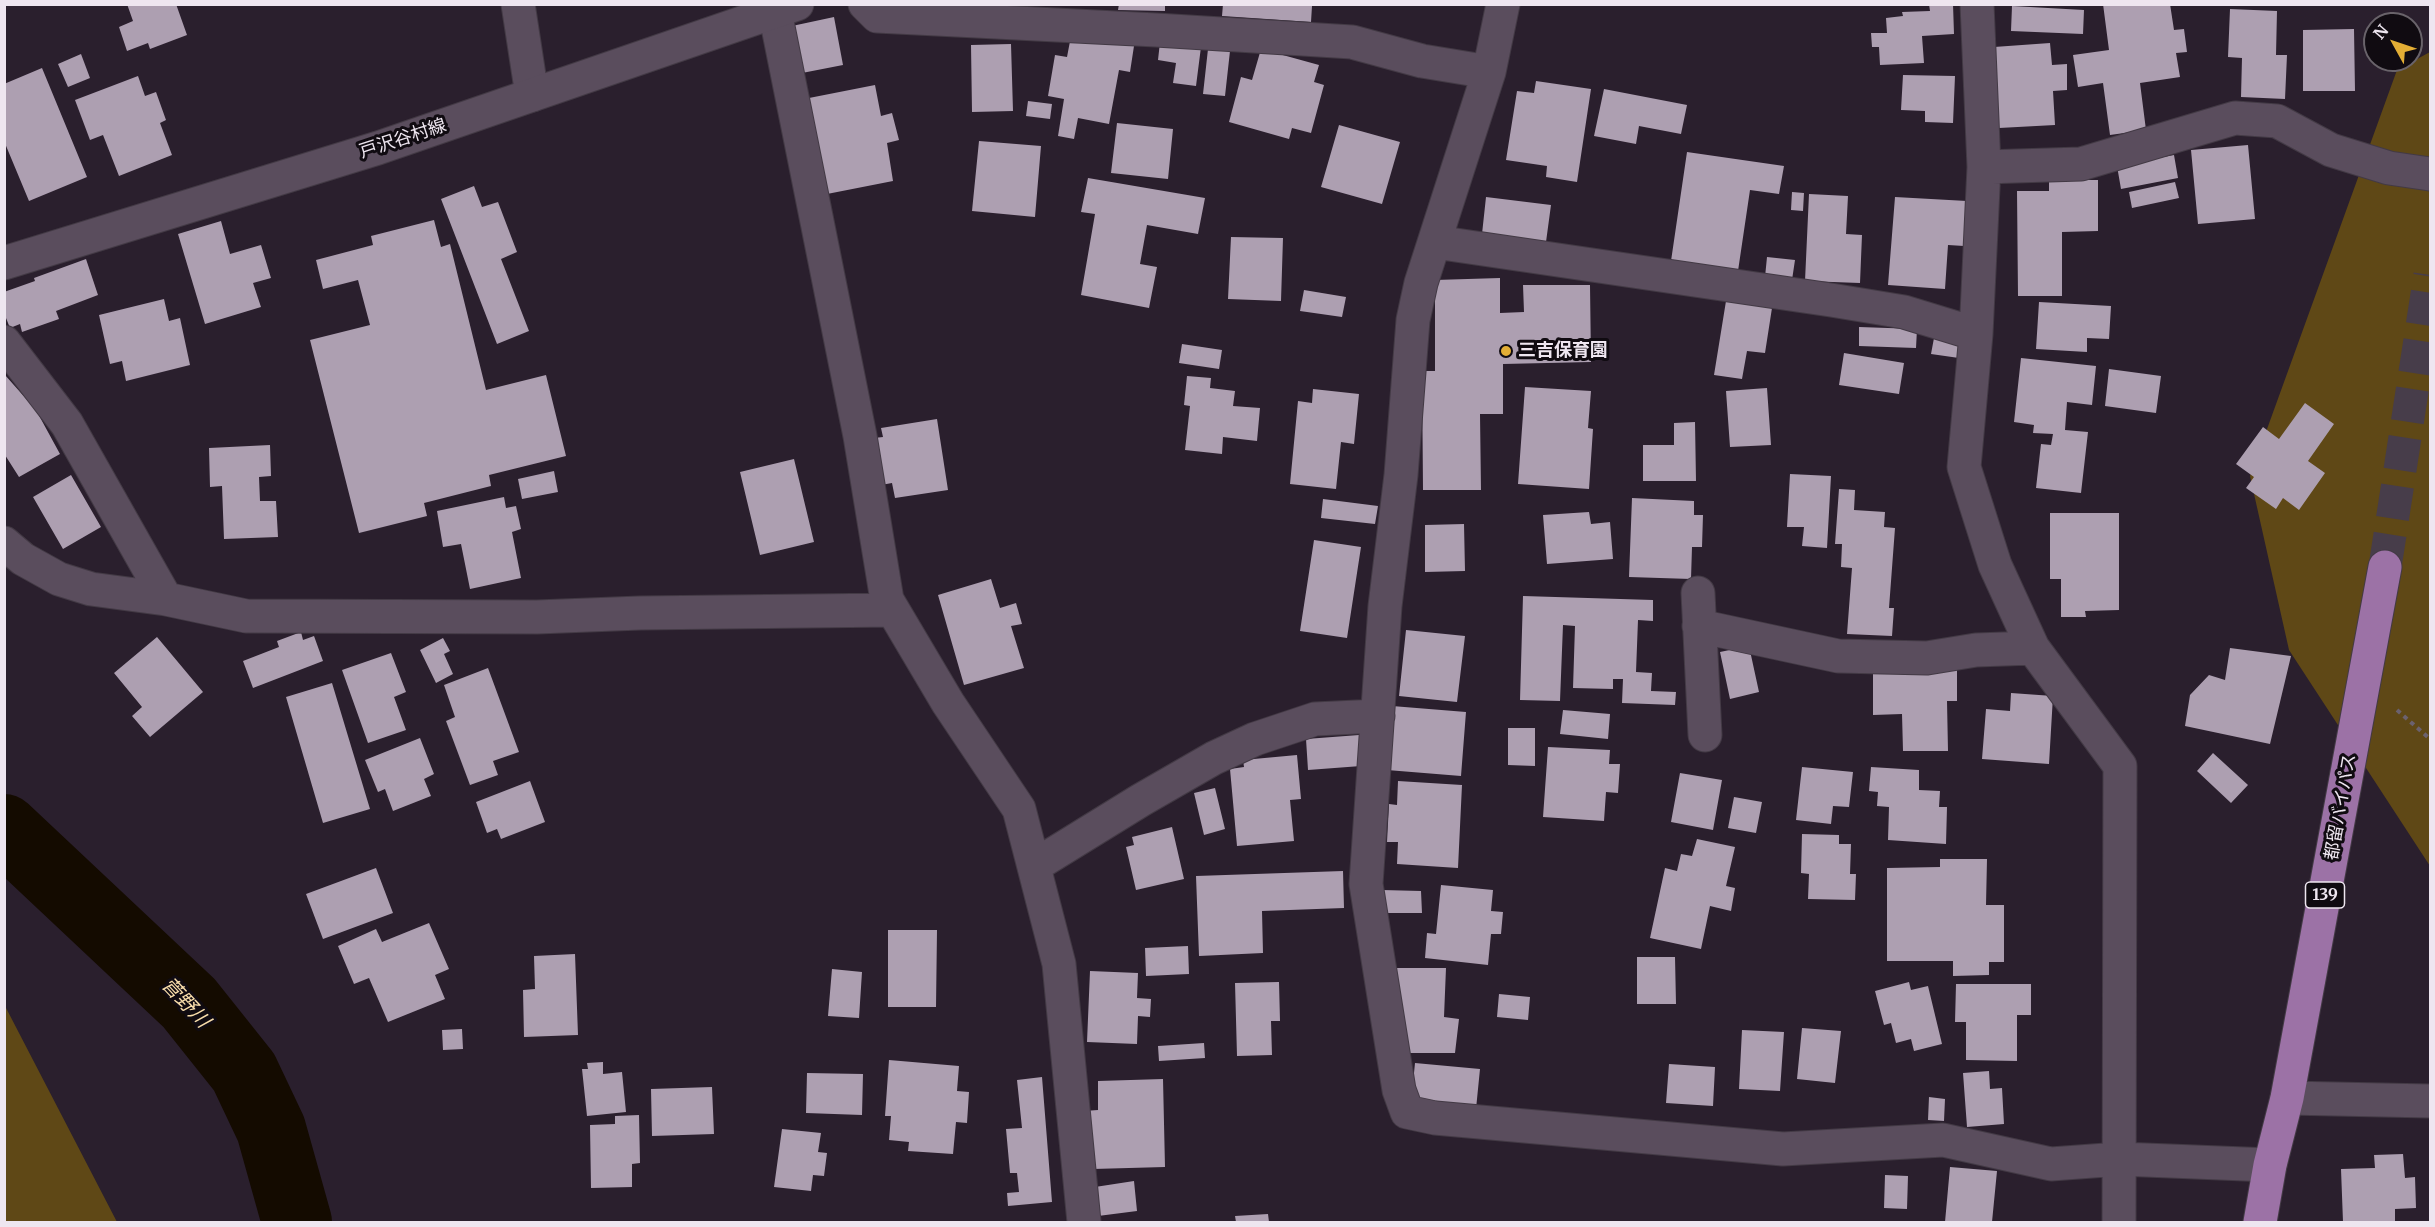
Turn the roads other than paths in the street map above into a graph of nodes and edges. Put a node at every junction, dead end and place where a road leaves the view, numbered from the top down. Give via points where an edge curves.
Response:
1 (518, 4) edge
2 (865, 4) edge
3 (1503, 4) edge
4 (1977, 4) edge
5 (786, 8) edge
6 (1489, 72) junction
7 (532, 95) junction
8 (1984, 167) junction
9 (2430, 174) edge
10 (1435, 242) junction
11 (4, 263) edge
12 (1976, 334) junction
13 (4, 342) edge
14 (4, 543) edge
15 (2385, 567) tunnel mouth
16 (1698, 593) dead end
17 (166, 599) junction
18 (893, 610) junction
19 (1699, 626) junction
20 (2034, 648) junction
21 (1378, 716) junction
22 (1705, 735) dead end
23 (1034, 866) junction
24 (2288, 1098) junction
25 (2430, 1101) edge
26 (2120, 1159) junction
27 (2270, 1165) junction
28 (1084, 1222) edge
29 (2119, 1222) edge
30 (2260, 1222) edge

1 - 7 street
2 - 6 street via 877,16 1352,42 1422,61
3 - 6 street
4 - 8 street
5 - 7 street, 戸沢谷村線
5 - 18 street via 887,600
6 - 10 street
7 - 11 street, 戸沢谷村線 via 378,148
8 - 9 street via 2081,164 2235,118 2277,121 2331,150 2389,168
8 - 12 street
10 - 12 street via 1904,312
10 - 21 street via 1413,320
12 - 20 street via 1965,467 1995,565
13 - 17 street via 67,424
14 - 17 street via 59,579 91,589
15 - 24 highway, 都留バイパス / 139
16 - 19 street
17 - 18 street via 246,616 537,617
18 - 23 street via 948,703 1019,809
19 - 20 street via 1838,656 1927,658 1976,650
19 - 22 street
20 - 26 street via 2120,766
21 - 23 street via 1314,719 1255,739 1141,800
21 - 26 street via 1366,884 1399,1090 1407,1112 1435,1118 1783,1149 1943,1140 2051,1164
23 - 28 street via 1059,964
24 - 25 street
24 - 27 highway, 都留バイパス / 139
26 - 27 street
26 - 29 street
27 - 30 highway, 都留バイパス / 139

